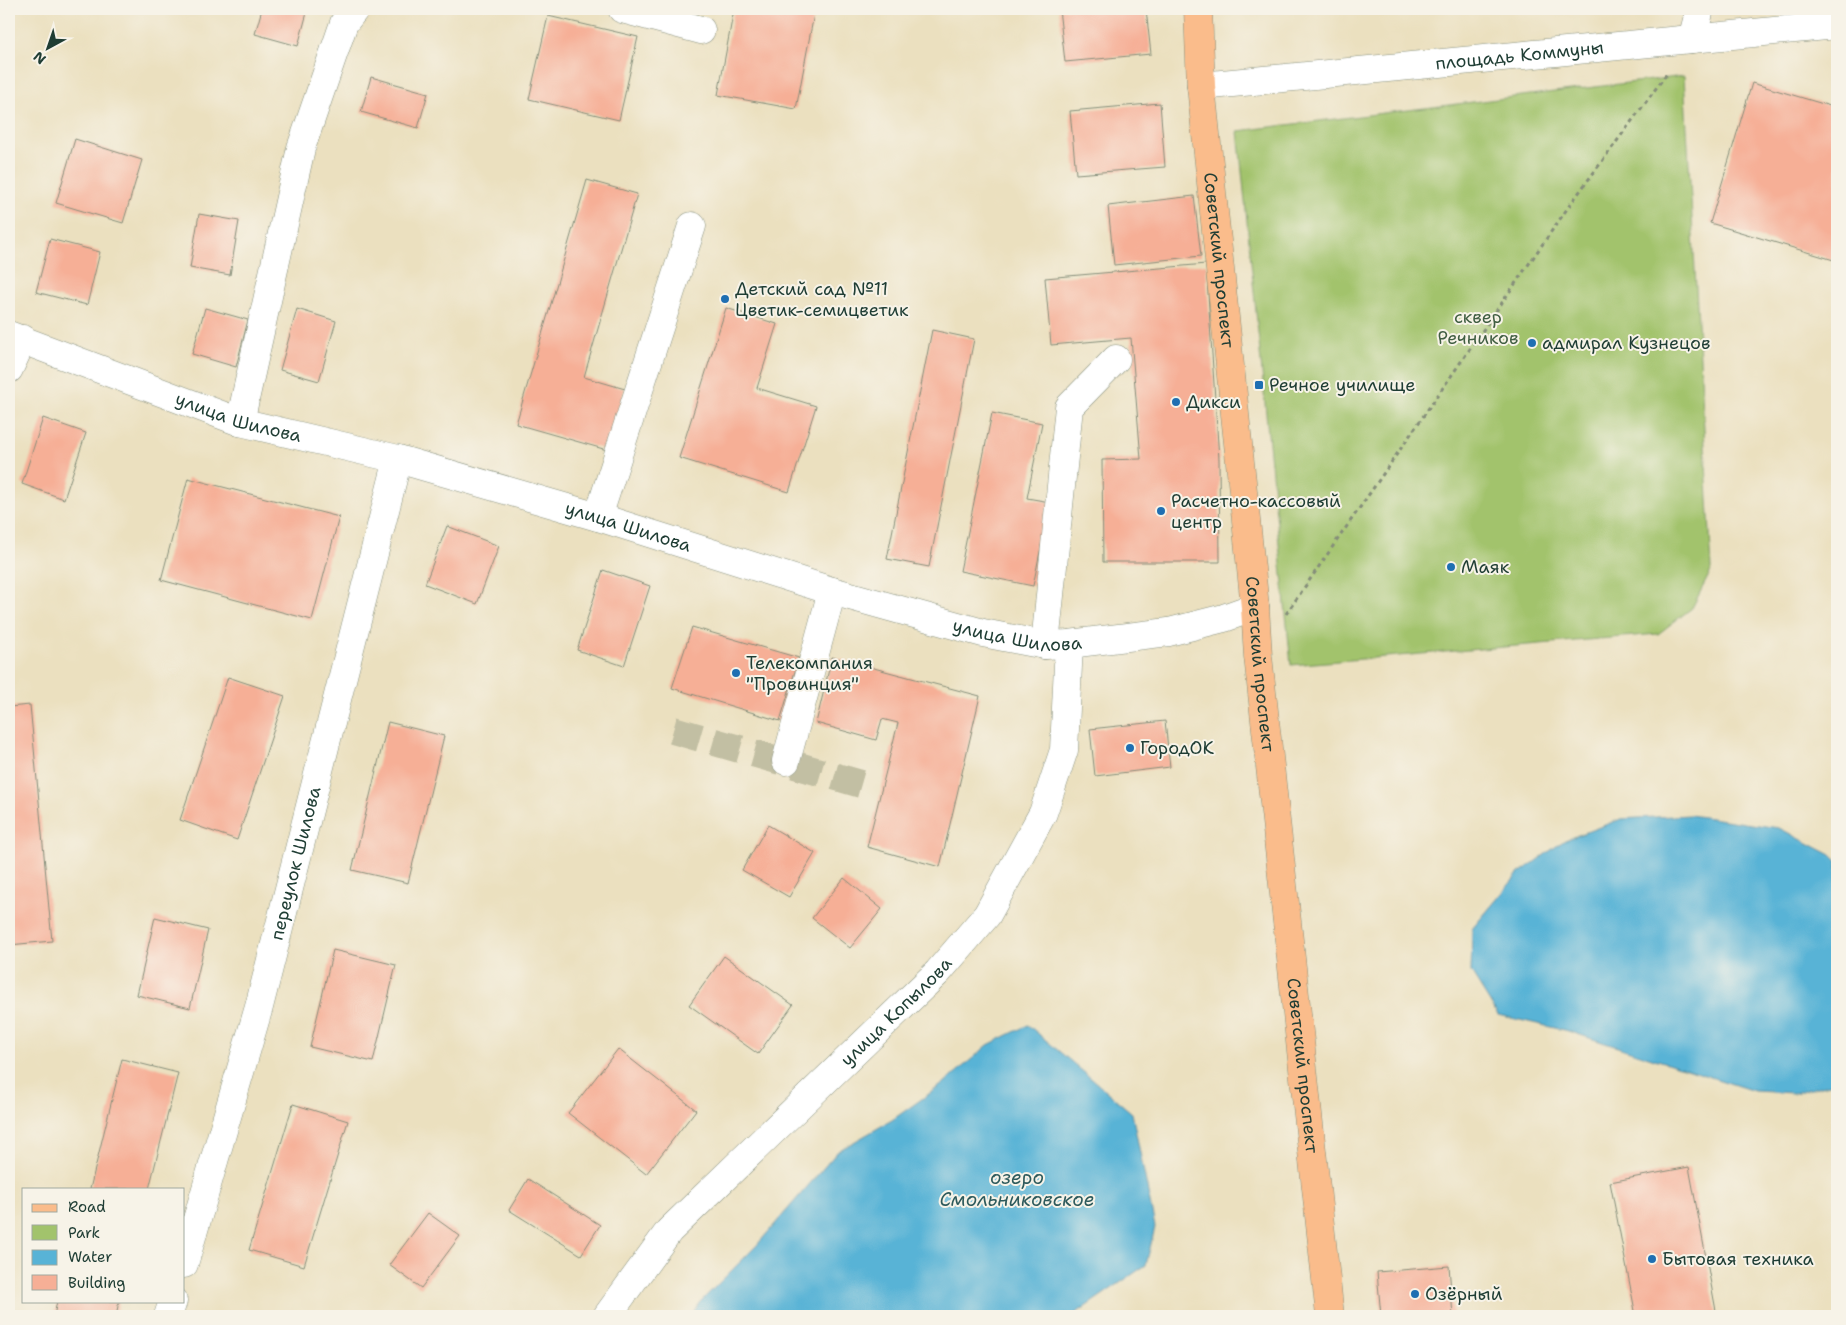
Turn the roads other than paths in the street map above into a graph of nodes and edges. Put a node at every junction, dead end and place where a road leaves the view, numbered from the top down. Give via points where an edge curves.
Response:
1 (355, 9) edge
2 (622, 9) edge
3 (1198, 9) edge
4 (1700, 9) edge
5 (1837, 25) edge
6 (701, 30) dead end
7 (1692, 39) junction
8 (1202, 86) junction
9 (692, 226) dead end
10 (16, 337) edge
11 (1116, 358) dead end
12 (9, 369) edge
13 (240, 422) junction
14 (398, 459) junction
15 (598, 517) junction
16 (832, 591) junction
17 (1255, 607) junction
18 (1057, 645) junction
19 (786, 761) dead end
20 (185, 1261) edge
21 (173, 1302) edge
22 (168, 1316) edge
23 (607, 1316) edge
24 (1330, 1316) edge

1 - 13 street via 344,23 301,148
2 - 6 street
3 - 8 main road, Советский проспект
4 - 7 street
5 - 7 street, площадь Коммуны
7 - 8 street, площадь Коммуны
8 - 17 main road, Советский проспект
9 - 15 street
10 - 12 street
10 - 13 street, улица Шилова
11 - 18 street, улица Копылова via 1069,408
13 - 14 street, улица Шилова
14 - 15 street, улица Шилова
14 - 20 street, переулок Шилова via 260,1007
15 - 16 street, улица Шилова
16 - 18 street, улица Шилова via 983,633
16 - 19 street
17 - 18 street, улица Шилова via 1169,632
17 - 24 main road, Советский проспект
18 - 23 street, улица Копылова via 1064,750 1043,813 987,915 938,972 669,1231
21 - 22 street

